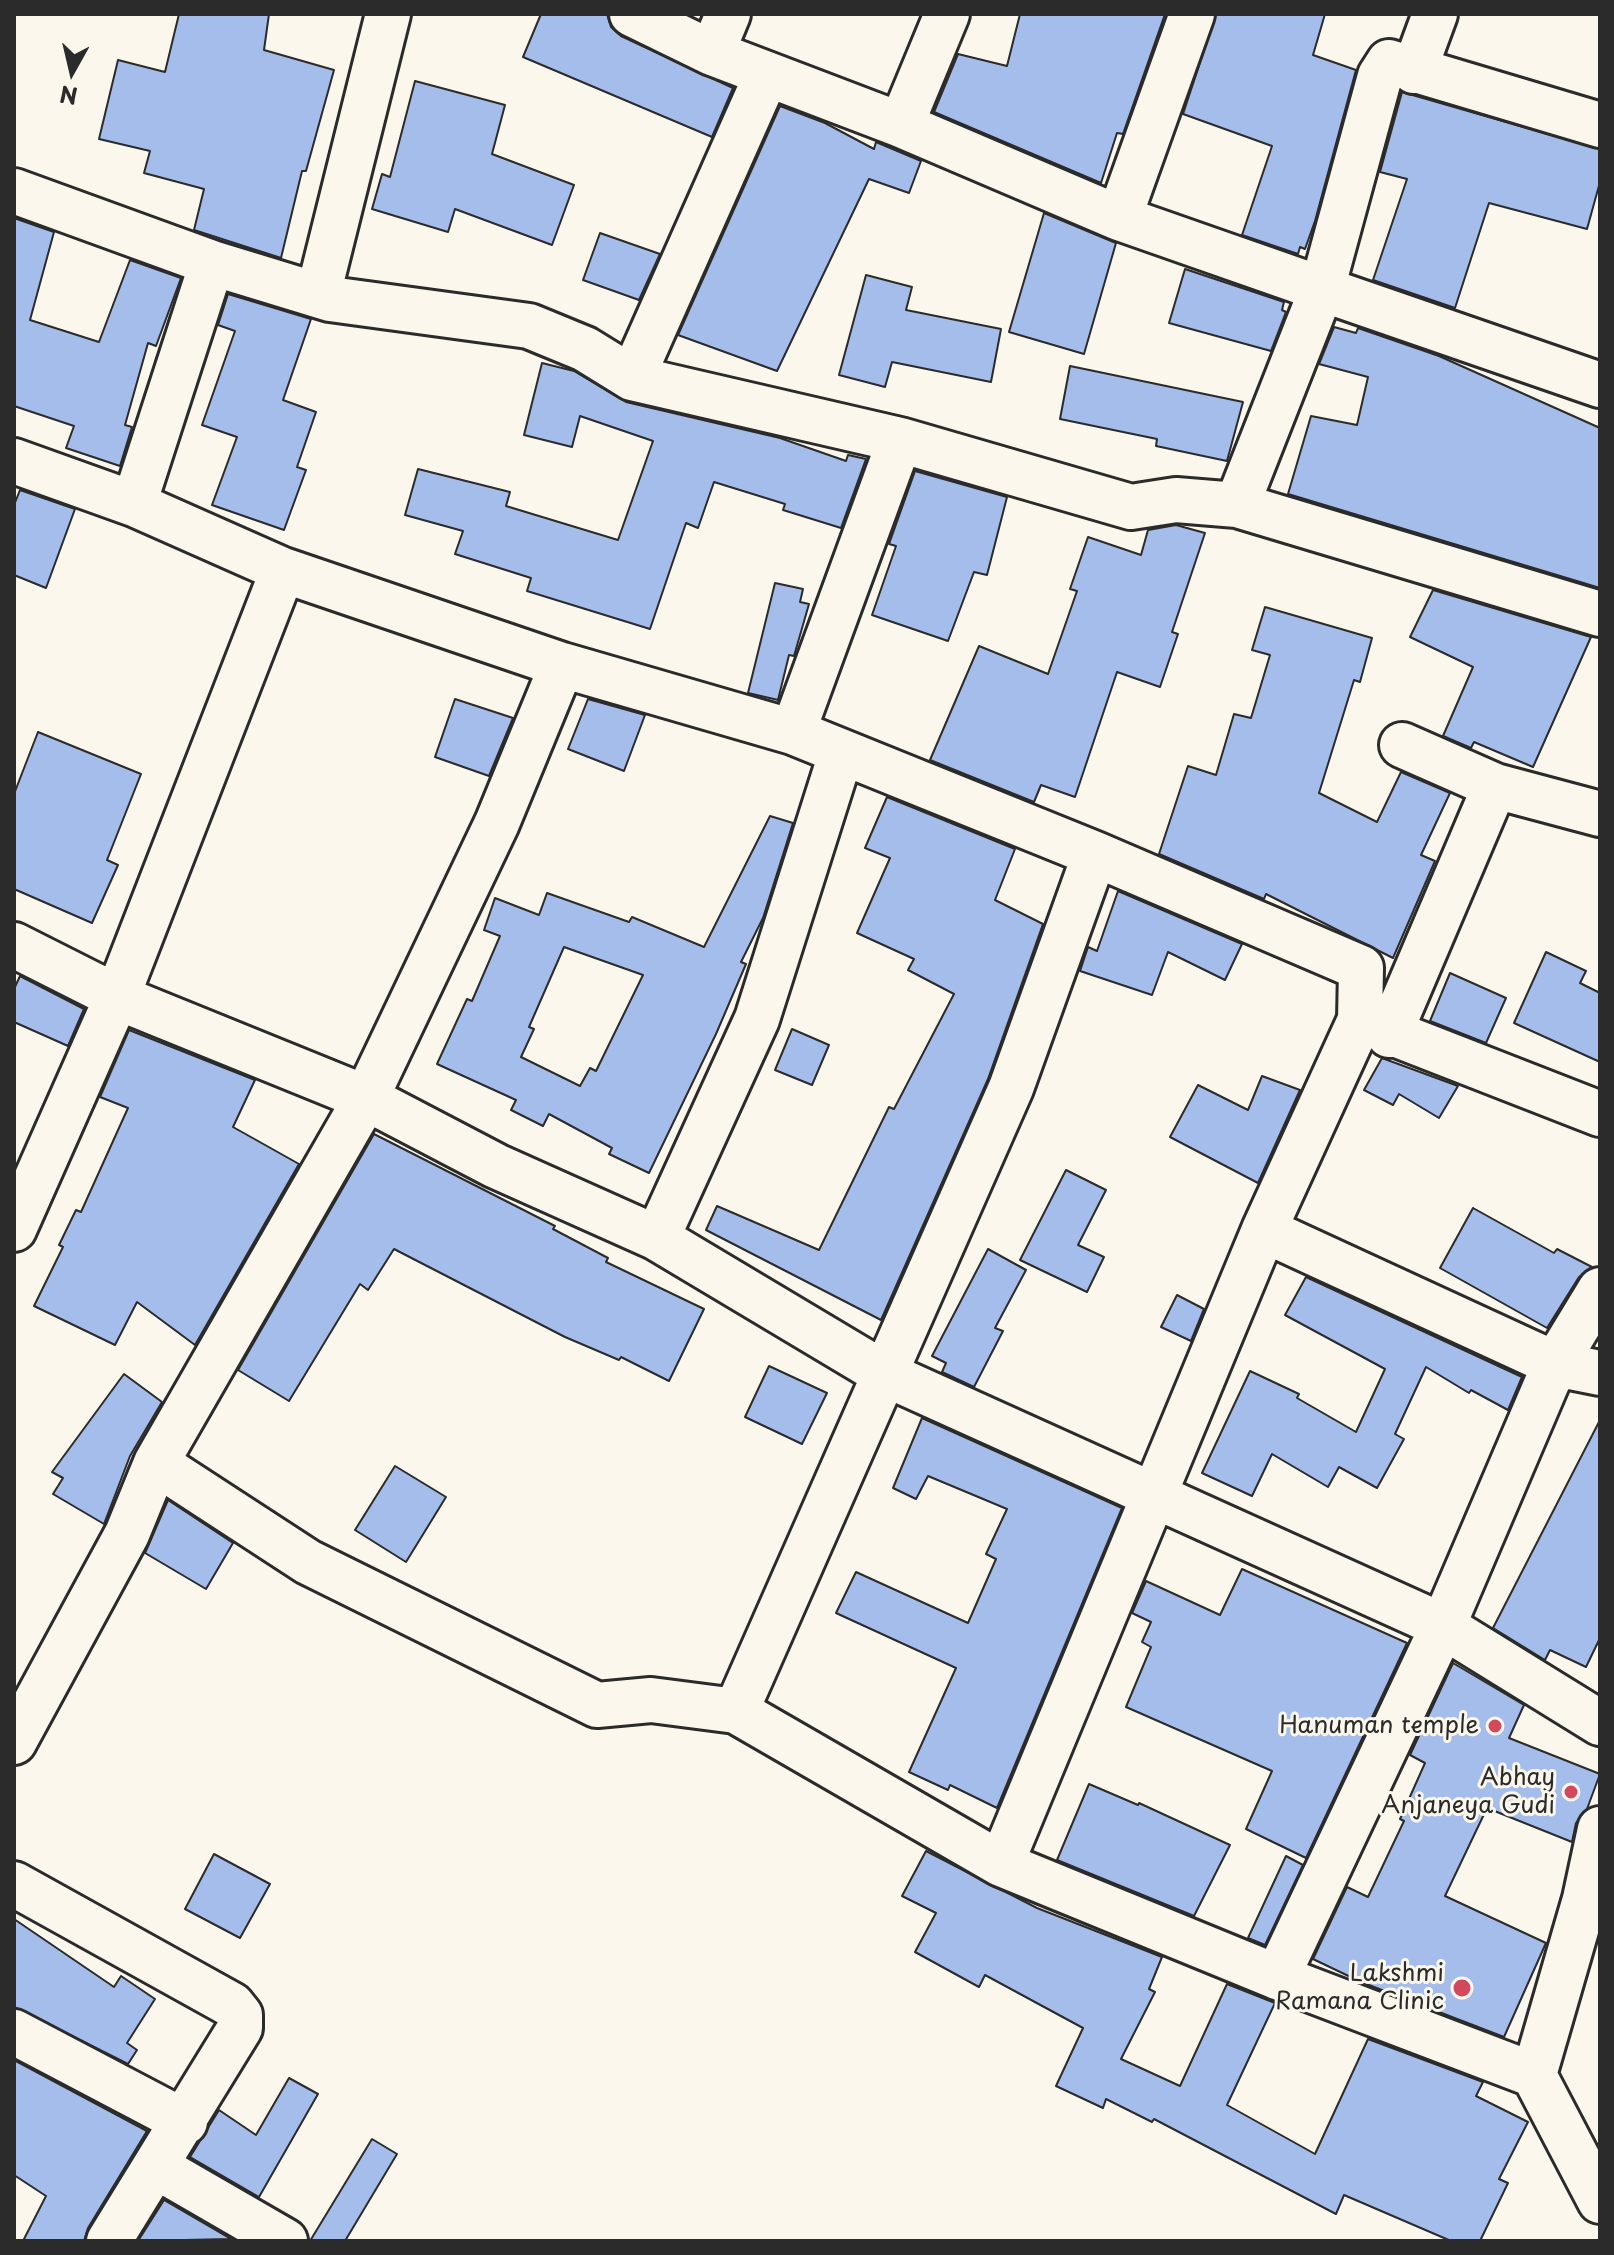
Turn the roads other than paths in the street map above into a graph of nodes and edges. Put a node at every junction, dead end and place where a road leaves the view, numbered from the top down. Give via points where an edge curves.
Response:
1 (388, 14) edge
2 (632, 14) edge
3 (947, 14) edge
4 (1192, 14) edge
5 (1435, 14) edge
6 (720, 34) edge
7 (1414, 71) junction
8 (767, 74) junction
9 (901, 125) junction
10 (1600, 125) edge
11 (14, 191) edge
12 (1119, 218) junction
13 (212, 263) junction
14 (1322, 289) junction
15 (318, 295) junction
16 (632, 378) junction
17 (1600, 385) edge
18 (900, 440) junction
19 (14, 461) edge
20 (134, 504) junction
21 (1237, 505) junction
22 (283, 570) junction
23 (1600, 614) edge
24 (562, 665) junction
25 (793, 732) junction
26 (1402, 745) dead end
27 (841, 754) junction
28 (1495, 786) junction
29 (1600, 814) edge
30 (1095, 854) junction
31 (14, 945) edge
32 (117, 997) junction
33 (1374, 1028) junction
34 (366, 1098) junction
35 (1600, 1114) edge
36 (14, 1229) edge
37 (1264, 1230) junction
38 (657, 1238) junction
39 (1600, 1290) edge
40 (1555, 1364) junction
41 (883, 1373) junction
42 (1600, 1373) edge
43 (156, 1463) junction
44 (1153, 1496) junction
45 (1443, 1626) junction
46 (736, 1711) junction
47 (1600, 1723) edge
48 (14, 1742) edge
49 (1600, 1829) edge
50 (1001, 1864) junction
51 (14, 1884) edge
52 (1277, 1977) junction
53 (14, 2032) edge
54 (1534, 2075) junction
55 (185, 2122) junction
56 (157, 2167) junction
57 (1600, 2201) edge
58 (109, 2241) edge
59 (285, 2241) edge

1 - 15 street
2 - 6 street
3 - 9 street
4 - 12 street
5 - 7 street
6 - 8 street
7 - 10 street
7 - 14 street via 1389,62 1380,76
8 - 9 street
8 - 16 street
9 - 12 street
11 - 13 street
12 - 14 street
13 - 15 street
13 - 20 street
14 - 17 street
14 - 21 street
15 - 16 street via 529,326 585,349
16 - 18 street
18 - 21 street via 1131,507 1176,500
18 - 25 street
19 - 20 street
20 - 22 street
21 - 23 street
22 - 24 street
22 - 32 street
24 - 25 street
24 - 34 street via 497,823
25 - 27 street
26 - 28 street
27 - 30 street
27 - 38 street via 757,1019
28 - 29 street
28 - 33 street
30 - 33 street via 1361,968
30 - 41 street via 1011,1088
31 - 32 street
32 - 34 street
32 - 36 street
33 - 35 street
33 - 37 street
34 - 38 street via 496,1166
34 - 43 street
37 - 40 street
37 - 44 street
38 - 41 street
39 - 40 street
40 - 42 street
40 - 45 street
41 - 44 street
41 - 46 street
43 - 46 street via 308,1562 597,1705 651,1700
43 - 48 street via 127,1534
44 - 45 street
44 - 50 street
45 - 47 street
45 - 52 street
46 - 50 street
49 - 54 street
50 - 52 street
51 - 55 street via 232,2005 240,2015 240,2028
52 - 54 street
53 - 55 street
54 - 57 street
55 - 56 street
56 - 58 street
56 - 59 street

